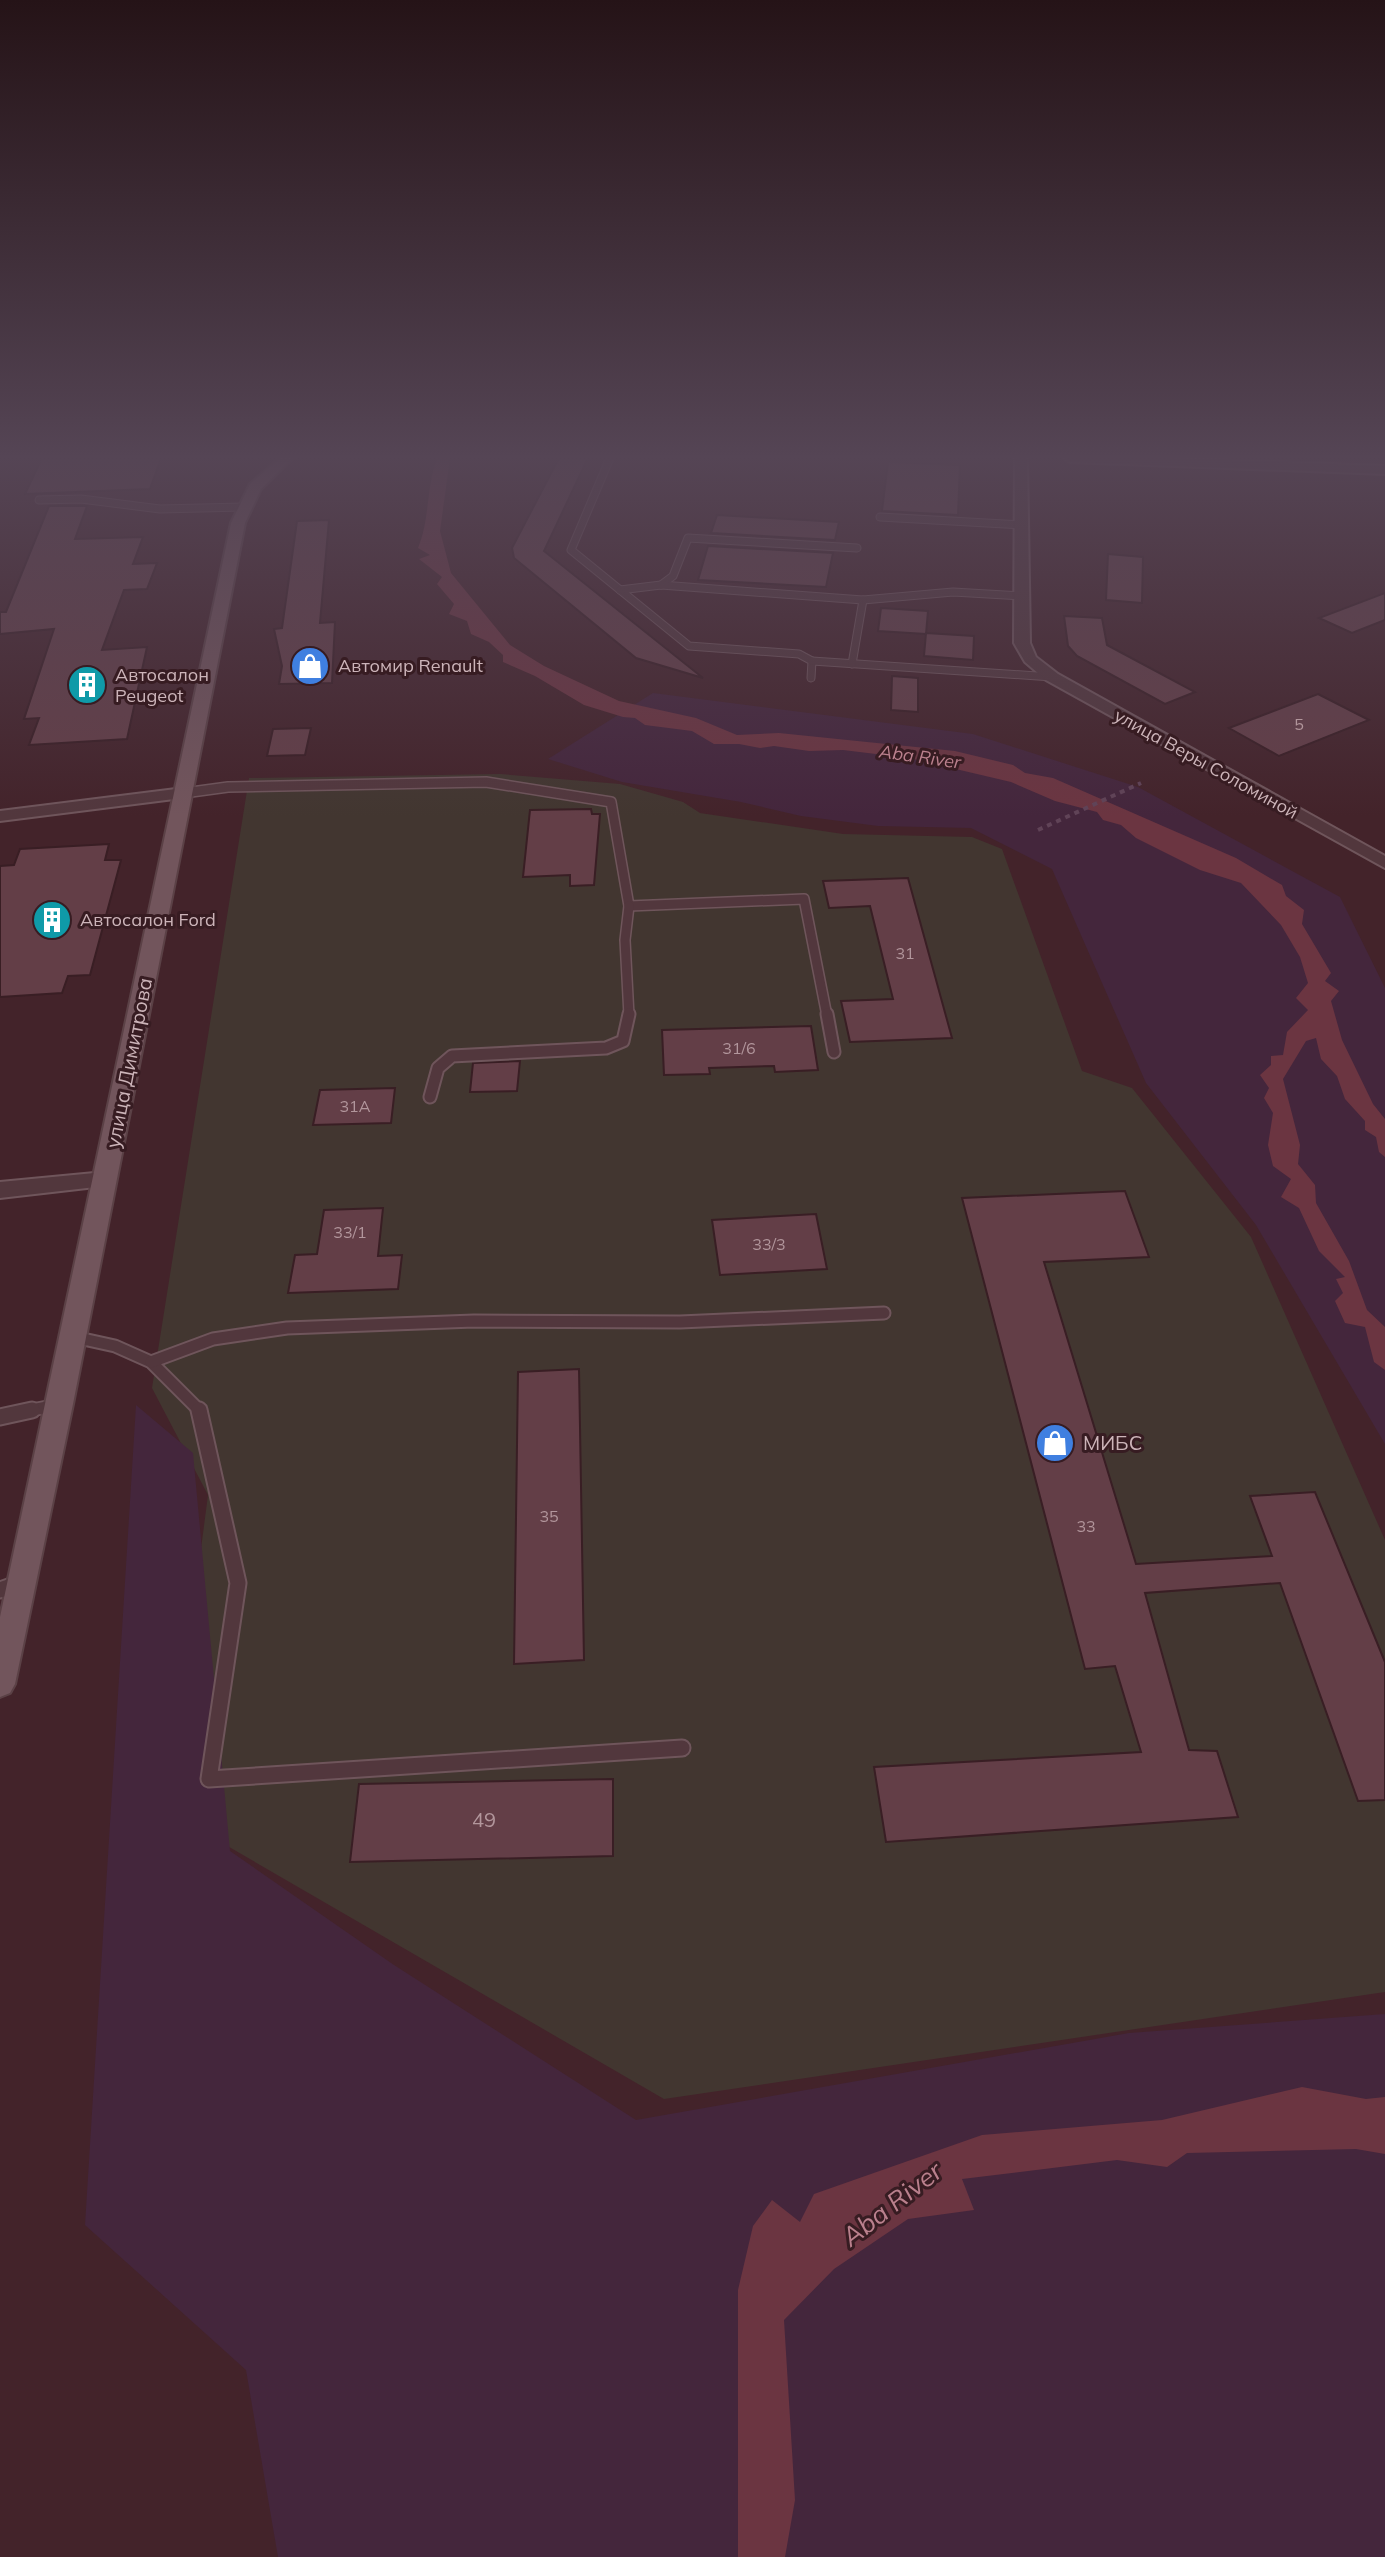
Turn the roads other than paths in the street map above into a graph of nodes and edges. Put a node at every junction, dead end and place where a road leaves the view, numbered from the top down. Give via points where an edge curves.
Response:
1 (227, 577) edge
2 (604, 577) edge
3 (671, 577) edge
4 (1021, 577) edge
5 (661, 585) junction
6 (620, 590) junction
7 (1021, 596) junction
8 (863, 600) junction
9 (812, 661) junction
10 (852, 664) junction
11 (1052, 677) junction
12 (811, 678) dead end
13 (184, 793) junction
14 (0, 816) edge
15 (1385, 863) edge
16 (629, 906) junction
17 (834, 1052) dead end
18 (430, 1097) dead end
19 (105, 1180) junction
20 (0, 1190) edge
21 (884, 1313) dead end
22 (74, 1337) junction
23 (151, 1362) junction
24 (60, 1404) junction
25 (0, 1417) edge
26 (23, 1582) junction
27 (0, 1590) edge
28 (0, 1684) edge
29 (682, 1748) dead end

1 - 13 main road, улица Димитрова
2 - 6 lane
3 - 5 lane
4 - 7 street
5 - 6 lane
5 - 8 lane
6 - 9 lane via 689,646 799,654
7 - 8 lane via 953,592
7 - 11 street, улица Веры Соломиной via 1022,643 1030,659
8 - 10 lane
9 - 10 lane
9 - 12 lane
10 - 11 lane
11 - 15 street, улица Веры Соломиной
13 - 14 street
13 - 16 lane via 228,787 486,782 611,802
13 - 19 main road, улица Димитрова
16 - 17 lane via 804,899
16 - 18 lane via 623,925 629,1013 623,1041 606,1048 452,1056 438,1068
19 - 20 street
19 - 22 main road, улица Димитрова
21 - 23 lane via 287,1328 213,1339
22 - 23 lane via 115,1346
22 - 24 main road, улица Димитрова
23 - 29 lane via 202,1413 238,1583 209,1779
24 - 25 lane
24 - 26 main road, улица Димитрова
26 - 27 lane
26 - 28 main road, улица Димитрова

